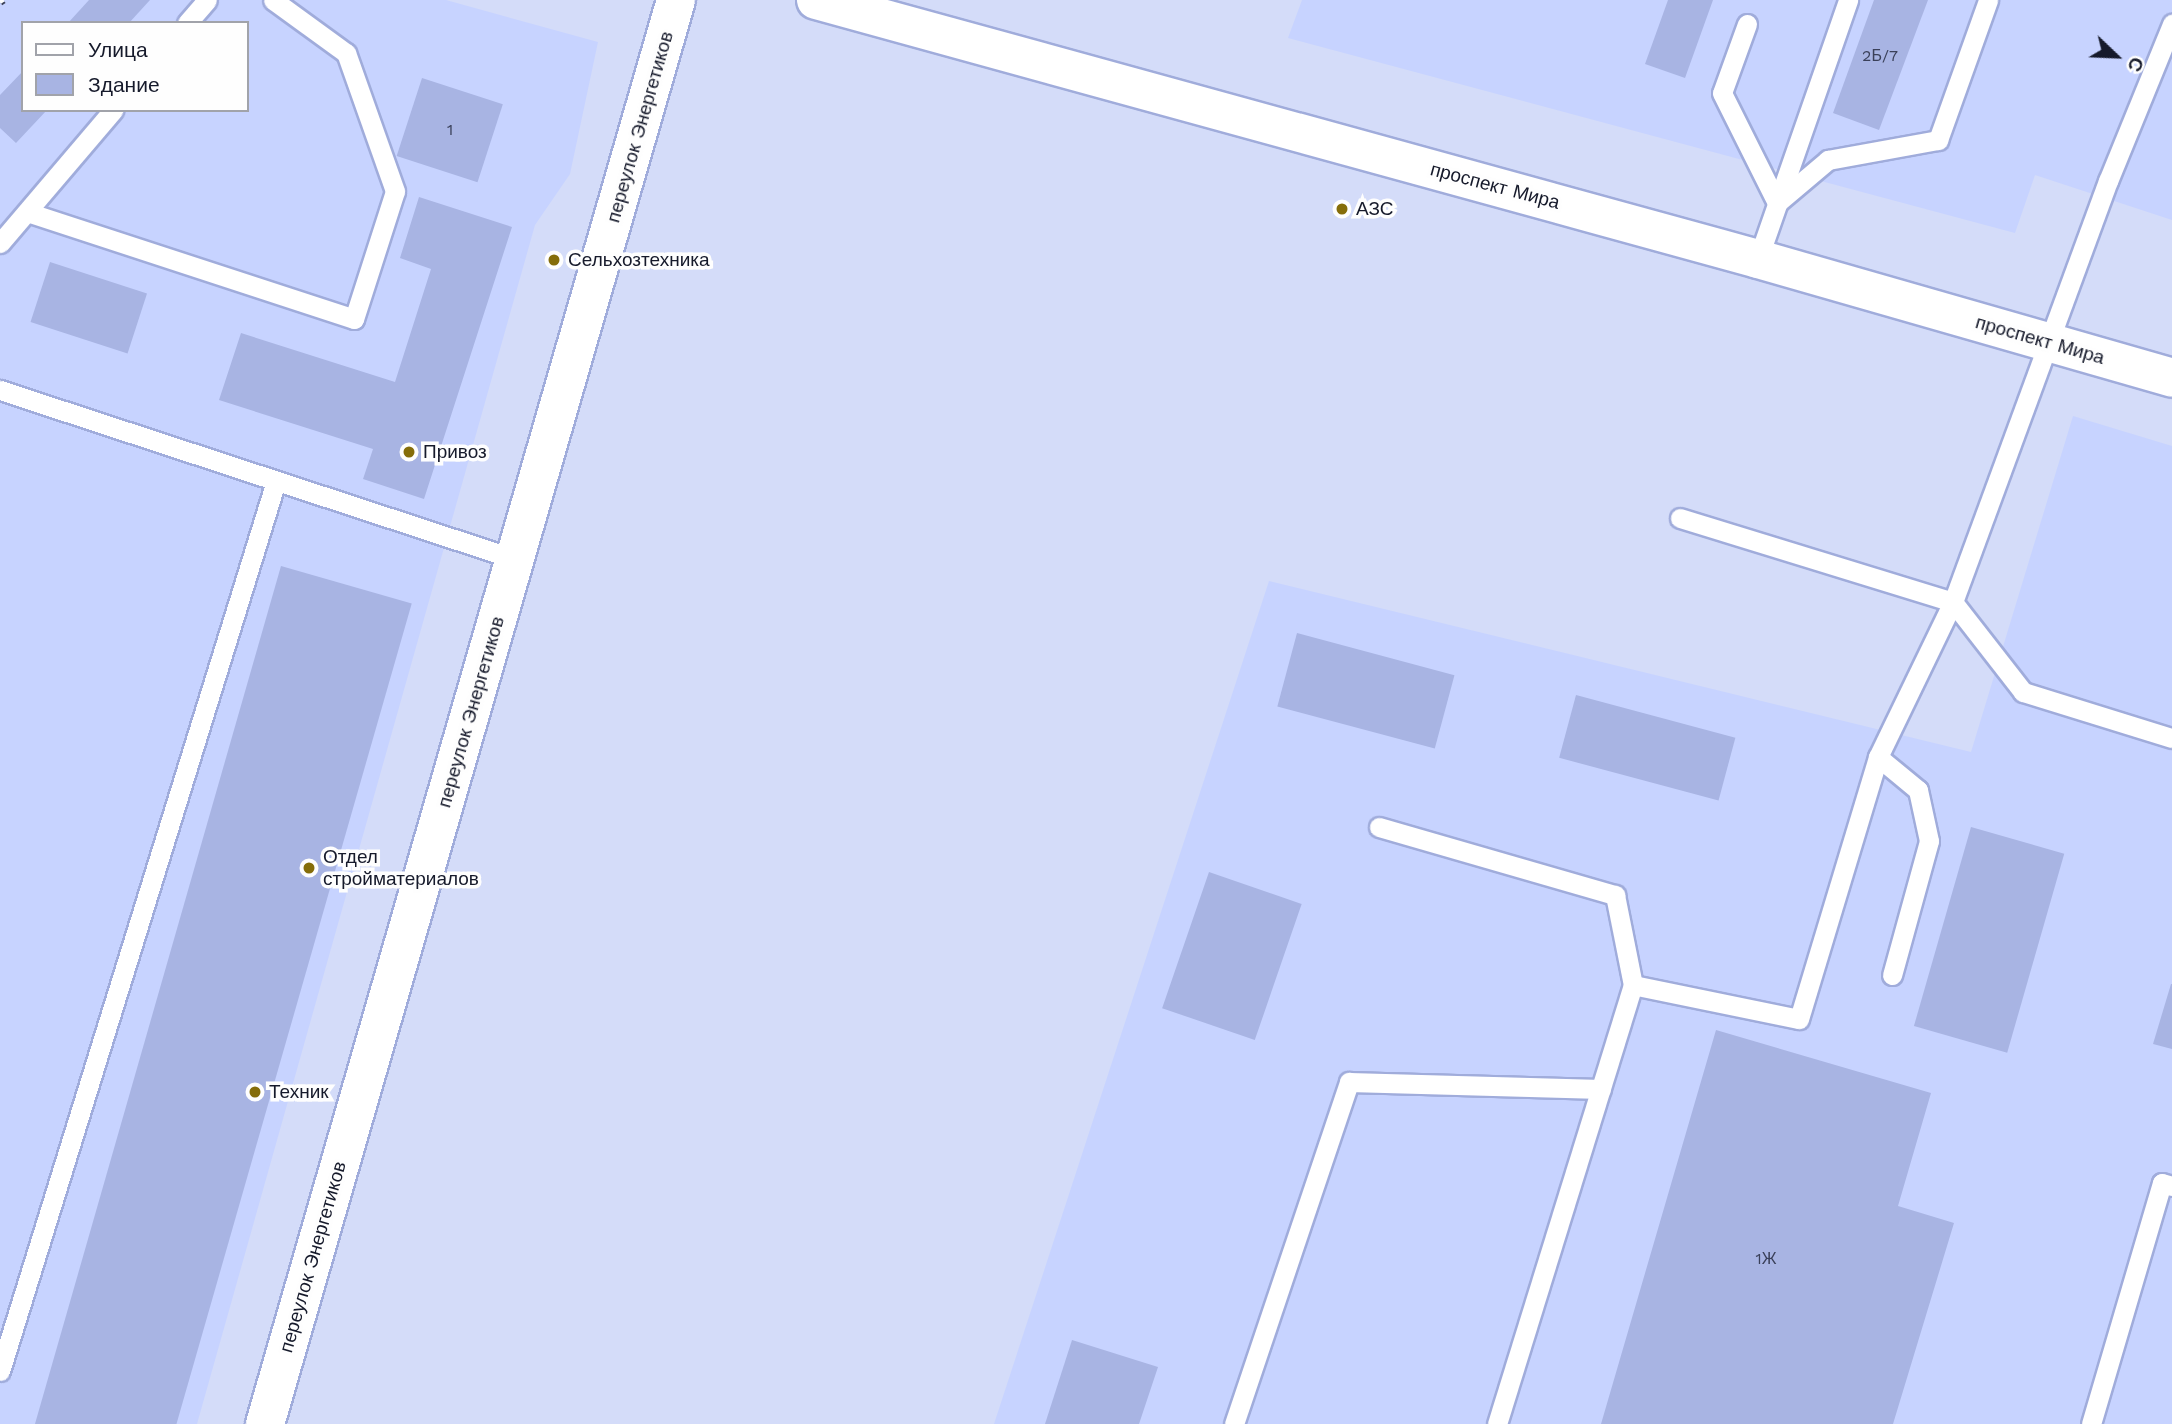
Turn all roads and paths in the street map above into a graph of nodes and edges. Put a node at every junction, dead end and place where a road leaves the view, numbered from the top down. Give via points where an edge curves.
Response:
1 (207, 0) edge
2 (273, 0) edge
3 (676, 0) edge
4 (816, 0) edge
5 (1848, 0) edge
6 (1988, 0) edge
7 (189, 21) edge
8 (1747, 24) dead end
9 (2172, 24) edge
10 (111, 112) edge
11 (1777, 203) junction
12 (27, 212) junction
13 (0, 243) edge
14 (1758, 259) junction
15 (2049, 342) junction
16 (2172, 378) edge
17 (0, 390) edge
18 (276, 481) junction
19 (1680, 518) dead end
20 (515, 559) junction
21 (1953, 602) junction
22 (2172, 738) edge
23 (1878, 757) junction
24 (1380, 827) dead end
25 (1892, 975) dead end
26 (1633, 985) junction
27 (1601, 1089) junction
28 (2172, 1186) edge
29 (0, 1371) edge
30 (265, 1424) edge
31 (1234, 1424) edge
32 (1497, 1424) edge
33 (2091, 1424) edge

1 - 7 lane
2 - 12 lane via 346,53 395,191 354,318
3 - 20 street, переулок Энергетиков
4 - 14 street, проспект Мира
5 - 11 lane
6 - 11 lane via 1938,140 1828,160
8 - 11 lane via 1722,93
9 - 15 lane
10 - 12 lane
11 - 14 lane
12 - 13 lane
14 - 15 street, проспект Мира
15 - 16 street, проспект Мира
15 - 21 lane
17 - 18 lane
18 - 20 lane
18 - 29 lane
19 - 21 lane
20 - 30 street, переулок Энергетиков
21 - 22 lane via 2023,692
21 - 23 lane
23 - 25 lane via 1918,790 1928,841
23 - 26 lane via 1799,1019
24 - 26 lane via 1615,895
26 - 27 lane
27 - 31 lane via 1349,1082
27 - 32 lane
28 - 33 lane via 2162,1183

